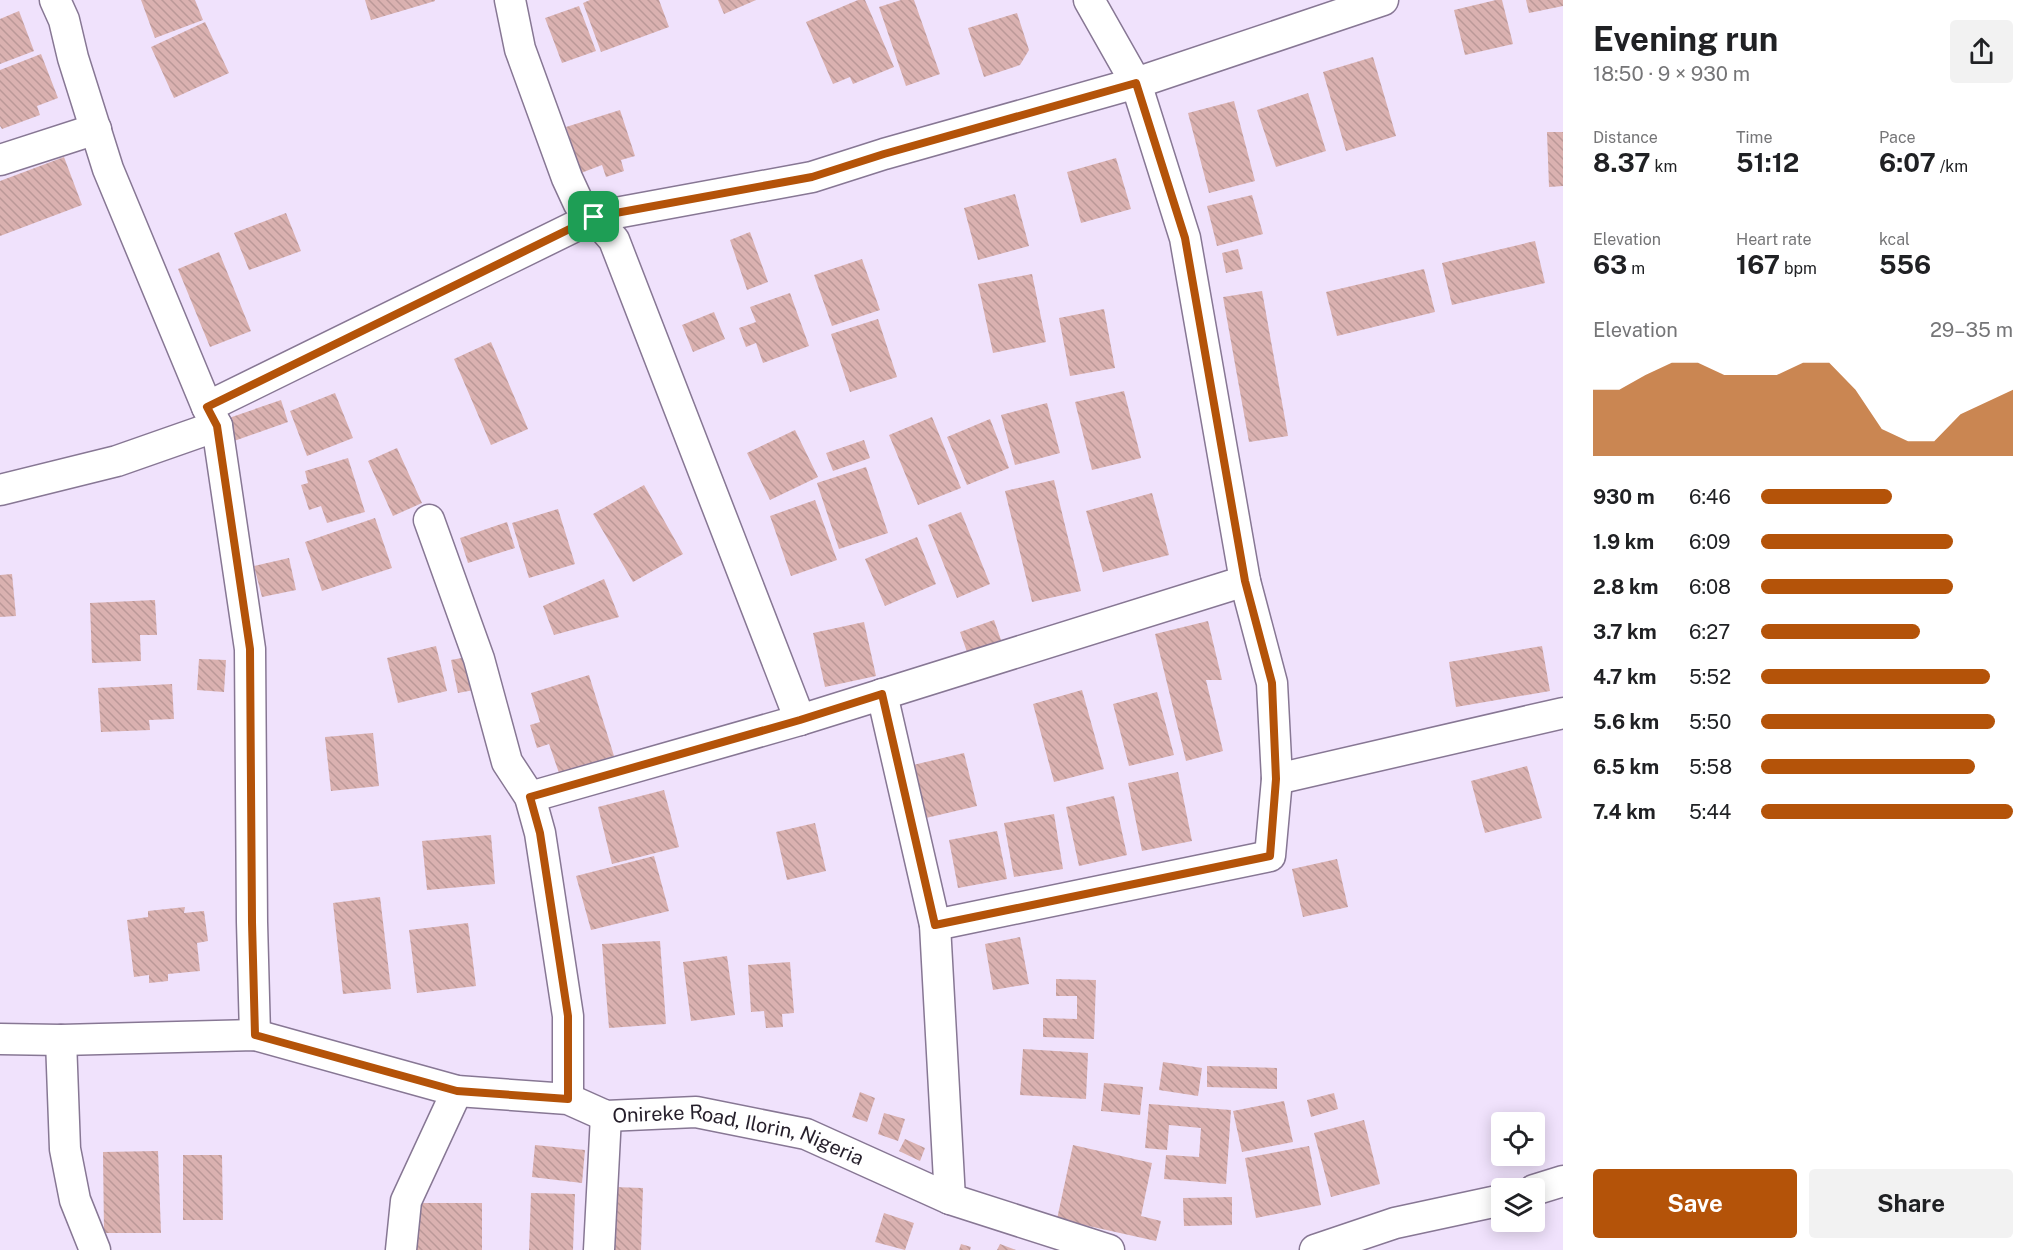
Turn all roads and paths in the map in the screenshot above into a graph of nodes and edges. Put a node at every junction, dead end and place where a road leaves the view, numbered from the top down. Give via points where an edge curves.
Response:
1 (55, 0) edge
2 (510, 0) edge
3 (1089, 0) edge
4 (1383, 0) edge
5 (1136, 83) junction
6 (96, 129) junction
7 (0, 160) edge
8 (594, 217) junction
9 (212, 417) junction
10 (0, 490) edge
11 (429, 520) dead end
12 (1245, 581) junction
13 (882, 694) junction
14 (1563, 713) edge
15 (800, 720) junction
16 (1276, 779) junction
17 (530, 797) junction
18 (935, 925) junction
19 (255, 1035) junction
20 (0, 1039) edge
21 (61, 1040) junction
22 (457, 1091) junction
23 (568, 1099) junction
24 (606, 1116) junction
25 (1563, 1181) edge
26 (1545, 1187) edge
27 (950, 1199) junction
28 (1491, 1202) edge
29 (95, 1250) edge
30 (401, 1250) edge
31 (599, 1250) edge
32 (1109, 1250) edge
33 (1315, 1250) edge

1 - 6 street
2 - 8 street via 520,49 567,178 579,204
3 - 5 street
4 - 5 street
5 - 8 street via 812,177
5 - 12 street via 1185,238
6 - 7 street
6 - 9 street via 108,168
8 - 9 street
8 - 15 street via 614,240
9 - 10 street via 117,461
9 - 19 street via 250,649
11 - 17 street via 479,659 507,762
12 - 13 street
12 - 16 street via 1272,683
13 - 15 street
13 - 18 street
14 - 16 street
15 - 17 street
16 - 18 street via 1270,856
17 - 23 street via 540,833 568,1016
18 - 27 street
19 - 21 street, Onireke Road, Ilorin, Nigeria
19 - 22 street, Onireke Road, Ilorin, Nigeria
20 - 21 street, Onireke Road, Ilorin, Nigeria
21 - 29 street via 65,1149 75,1200
22 - 23 street, Onireke Road, Ilorin, Nigeria
22 - 30 street via 406,1201
23 - 24 street, Onireke Road, Ilorin, Nigeria
24 - 27 street, Onireke Road, Ilorin, Nigeria via 696,1112 806,1134
24 - 31 street
25 - 26 street
27 - 32 street, Onireke Road, Ilorin, Nigeria
28 - 33 street via 1395,1223

